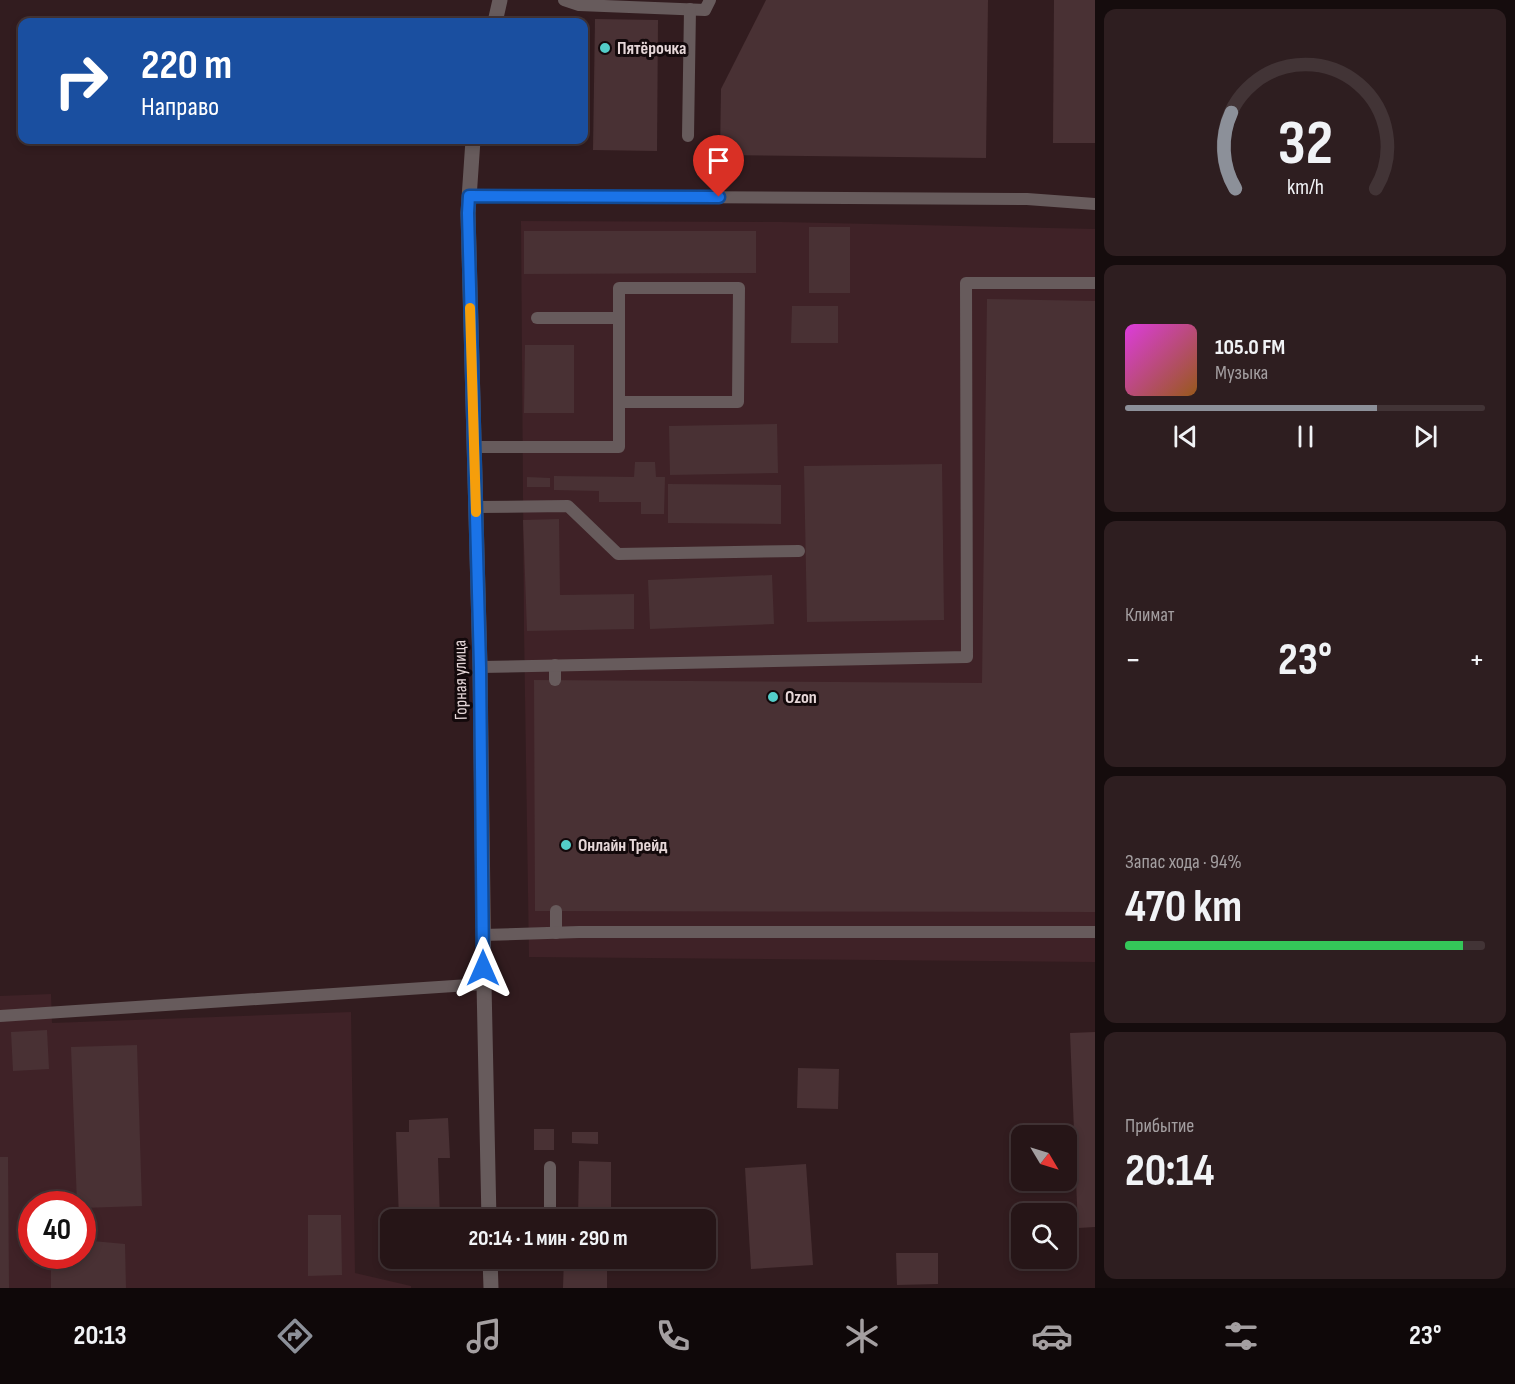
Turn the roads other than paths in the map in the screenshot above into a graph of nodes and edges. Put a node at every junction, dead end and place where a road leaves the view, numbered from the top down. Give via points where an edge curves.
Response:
1 (500, 0) edge
2 (564, 0) edge
3 (710, 0) edge
4 (690, 9) junction
5 (496, 18) edge
6 (688, 136) dead end
7 (473, 144) edge
8 (469, 196) junction
9 (1095, 204) edge
10 (1095, 283) edge
11 (537, 318) dead end
12 (619, 318) junction
13 (619, 402) junction
14 (474, 447) junction
15 (476, 507) junction
16 (799, 551) dead end
17 (555, 665) junction
18 (480, 667) junction
19 (555, 680) dead end
20 (556, 910) dead end
21 (1095, 932) edge
22 (556, 933) junction
23 (483, 935) junction
24 (483, 984) junction
25 (0, 1016) edge
26 (550, 1167) dead end
27 (489, 1209) edge
28 (549, 1209) edge
29 (490, 1269) edge
30 (491, 1288) edge

1 - 5 street
2 - 4 lane via 579,5
3 - 4 lane via 705,10
4 - 6 lane
7 - 8 street, Горная улица
8 - 9 lane via 1015,199
8 - 14 street, Горная улица
10 - 17 lane via 966,283 967,657
11 - 12 lane
12 - 13 lane
12 - 13 lane via 619,288 739,288 738,402
13 - 14 lane via 619,447
14 - 15 street, Горная улица
15 - 16 lane via 568,506 618,554
15 - 18 street, Горная улица
17 - 18 lane
17 - 19 lane
18 - 23 street, Горная улица
20 - 22 lane
21 - 22 lane
22 - 23 lane
23 - 24 street, Горная улица
24 - 25 lane
24 - 27 street, Горная улица
26 - 28 lane
29 - 30 street

